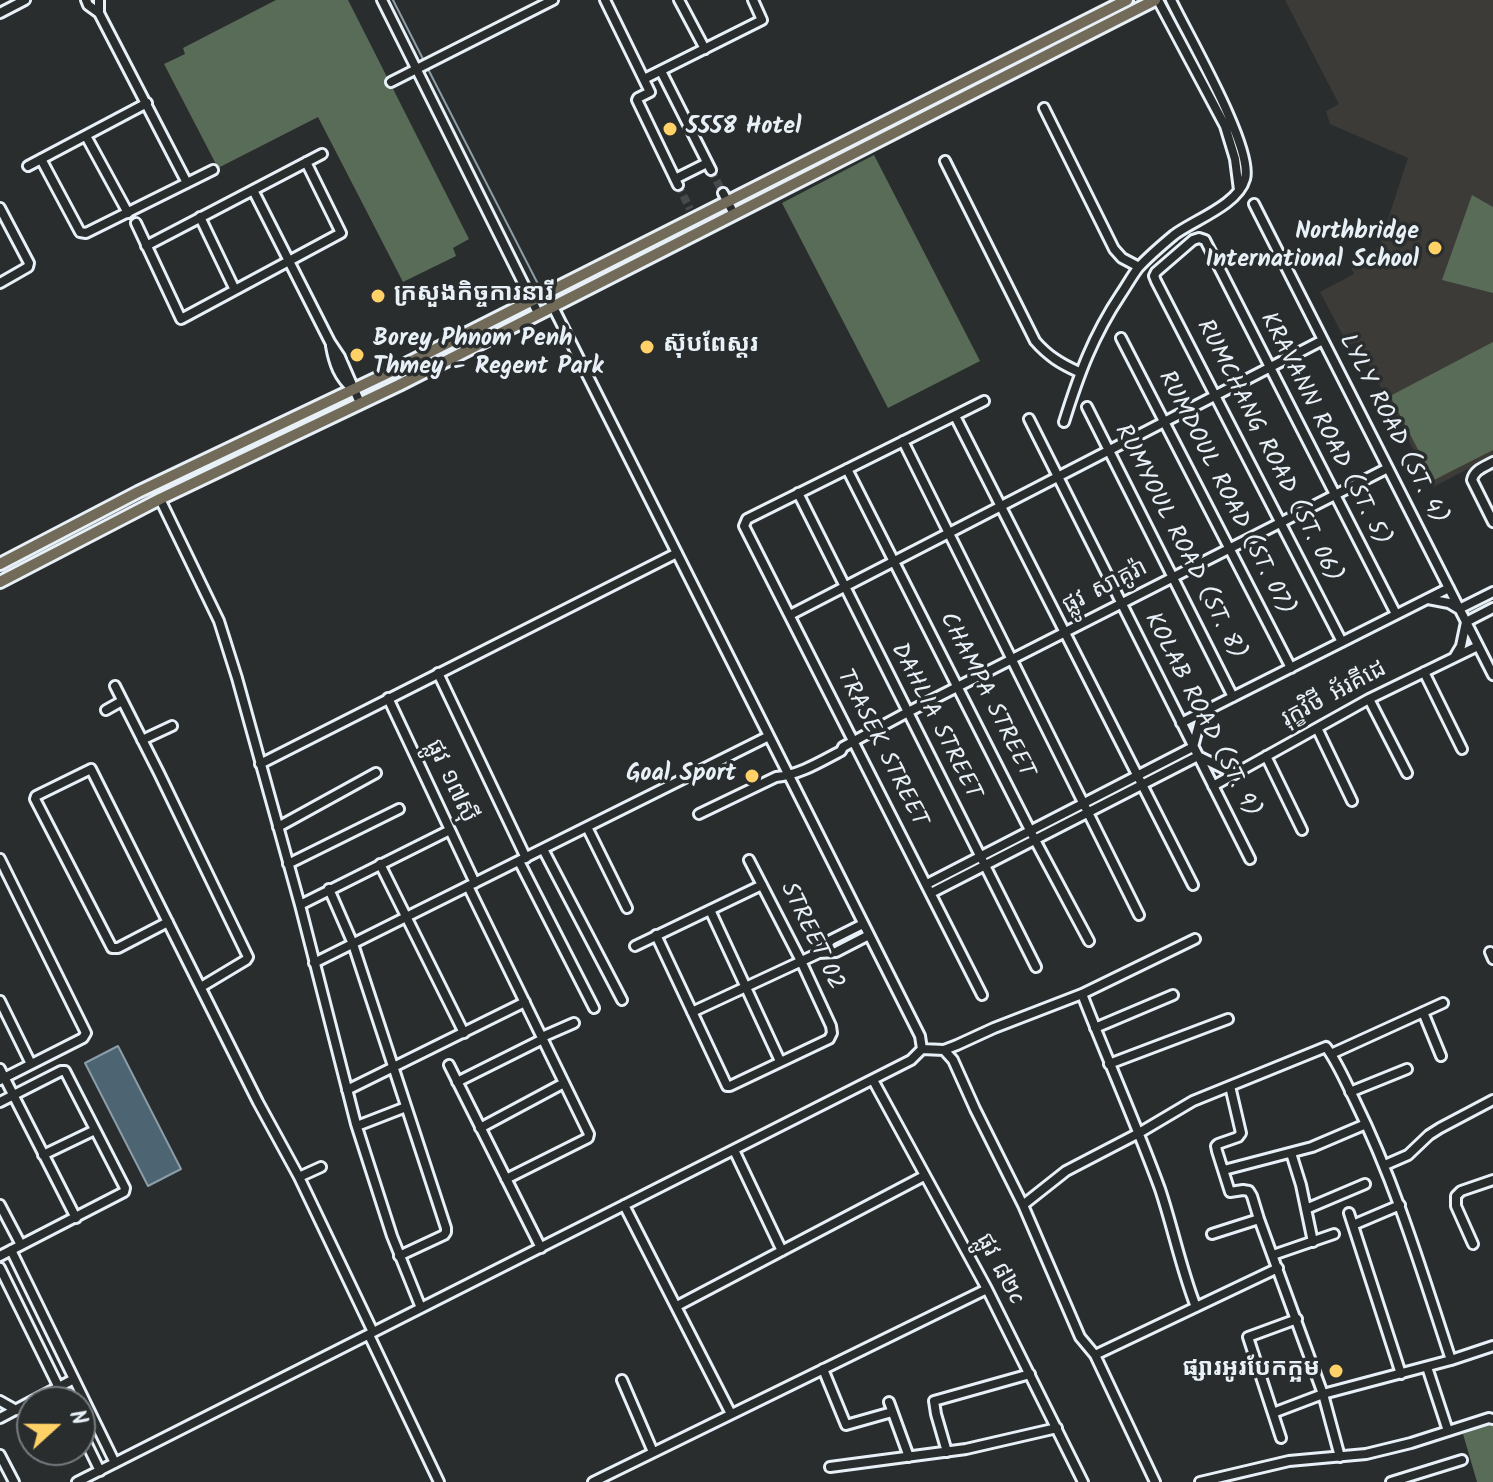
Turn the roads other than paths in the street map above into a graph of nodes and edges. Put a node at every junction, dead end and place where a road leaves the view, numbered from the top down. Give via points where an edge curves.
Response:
1 (25, 0) edge
2 (86, 0) edge
3 (99, 0) edge
4 (382, 0) edge
5 (553, 0) edge
6 (605, 0) edge
7 (679, 0) edge
8 (753, 0) edge
9 (1127, 0) edge
10 (1156, 0) edge
11 (1171, 0) edge
12 (0, 13) edge
13 (99, 13) junction
14 (705, 49) junction
15 (416, 69) junction
16 (661, 71) junction
17 (644, 79) junction
18 (391, 82) dead end
19 (667, 84) junction
20 (650, 92) junction
21 (147, 103) junction
22 (1044, 108) dead end
23 (86, 136) junction
24 (322, 154) dead end
25 (41, 159) junction
26 (945, 161) dead end
27 (306, 162) junction
28 (28, 166) dead end
29 (213, 170) dead end
30 (187, 183) junction
31 (253, 190) junction
32 (1239, 191) junction
33 (725, 197) junction
34 (1254, 204) dead end
35 (0, 208) edge
36 (128, 213) junction
37 (734, 214) junction
38 (200, 217) junction
39 (136, 223) dead end
40 (146, 246) junction
41 (289, 261) junction
42 (1139, 267) junction
43 (1156, 281) joint
44 (0, 283) edge
45 (235, 290) junction
46 (546, 293) junction
47 (532, 300) junction
48 (553, 306) junction
49 (538, 313) junction
50 (1121, 338) dead end
51 (1323, 340) junction
52 (1269, 368) junction
53 (1079, 372) junction
54 (353, 390) junction
55 (1215, 396) junction
56 (984, 401) dead end
57 (360, 403) junction
58 (1087, 407) dead end
59 (955, 416) junction
60 (1029, 419) dead end
61 (1064, 422) dead end
62 (1164, 422) junction
63 (903, 441) junction
64 (1109, 450) junction
65 (1493, 462) edge
66 (1388, 468) junction
67 (847, 469) junction
68 (1058, 477) junction
69 (798, 493) junction
70 (1335, 496) junction
71 (160, 499) junction
72 (1001, 506) junction
73 (1493, 522) edge
74 (1281, 523) junction
75 (949, 533) junction
76 (1229, 549) junction
77 (677, 553) junction
78 (894, 561) junction
79 (0, 564) edge
80 (1173, 577) junction
81 (0, 582) edge
82 (845, 587) junction
83 (1449, 588) junction
84 (1493, 592) edge
85 (1428, 599) junction
86 (1121, 604) junction
87 (1493, 608) edge
88 (1459, 609) junction
89 (1396, 614) junction
90 (790, 615) junction
91 (1466, 622) junction
92 (1066, 632) junction
93 (1342, 642) junction
94 (1478, 646) junction
95 (1453, 658) junction
96 (1011, 659) junction
97 (1291, 668) junction
98 (1424, 672) junction
99 (438, 673) junction
100 (1493, 675) edge
101 (115, 686) dead end
102 (957, 686) junction
103 (1233, 697) junction
104 (388, 698) junction
105 (1369, 699) junction
106 (122, 701) junction
107 (106, 710) dead end
108 (908, 712) junction
109 (1202, 713) junction
110 (1181, 723) junction
111 (172, 726) dead end
112 (1317, 728) junction
113 (769, 736) junction
114 (142, 740) junction
115 (854, 741) junction
116 (843, 747) junction
117 (1193, 747) junction
118 (1462, 749) dead end
119 (1198, 756) junction
120 (1266, 756) junction
121 (260, 764) junction
122 (376, 773) dead end
123 (794, 773) junction
124 (1407, 773) dead end
125 (1235, 774) junction
126 (1138, 776) junction
127 (1142, 785) junction
128 (1213, 786) junction
129 (1352, 801) dead end
130 (1083, 803) junction
131 (399, 809) dead end
132 (1088, 813) junction
133 (699, 814) dead end
134 (278, 827) junction
135 (587, 827) junction
136 (450, 830) junction
137 (1302, 830) dead end
138 (1032, 835) junction
139 (543, 849) junction
140 (0, 859) edge
141 (522, 859) junction
142 (1250, 859) dead end
143 (749, 860) dead end
144 (982, 861) junction
145 (288, 864) junction
146 (380, 864) junction
147 (472, 884) junction
148 (762, 885) junction
149 (1193, 885) dead end
150 (929, 888) junction
151 (329, 889) junction
152 (300, 905) junction
153 (627, 908) dead end
154 (710, 910) junction
155 (1139, 915) dead end
156 (406, 917) junction
157 (168, 922) junction
158 (863, 924) junction
159 (656, 935) junction
160 (869, 935) junction
161 (1195, 939) dead end
162 (1089, 941) dead end
163 (353, 944) junction
164 (635, 946) dead end
165 (819, 953) junction
166 (801, 961) junction
167 (314, 963) junction
168 (1036, 967) dead end
169 (745, 986) junction
170 (201, 987) junction
171 (1082, 994) junction
172 (982, 995) dead end
173 (1173, 995) dead end
174 (622, 1000) dead end
175 (0, 1001) edge
176 (525, 1002) junction
177 (1443, 1003) dead end
178 (594, 1008) dead end
179 (692, 1012) junction
180 (1423, 1012) junction
181 (1228, 1019) dead end
182 (574, 1023) dead end
183 (1095, 1028) junction
184 (464, 1033) junction
185 (543, 1038) junction
186 (922, 1049) junction
187 (944, 1050) junction
188 (1331, 1054) junction
189 (1441, 1056) dead end
190 (780, 1061) junction
191 (31, 1064) junction
192 (1109, 1064) junction
193 (449, 1065) dead end
194 (394, 1068) junction
195 (1407, 1069) dead end
196 (1, 1076) edge
197 (873, 1080) junction
198 (457, 1082) junction
199 (564, 1083) junction
200 (1230, 1086) junction
201 (347, 1090) junction
202 (1350, 1092) junction
203 (14, 1095) junction
204 (1493, 1100) edge
205 (0, 1102) edge
206 (406, 1107) junction
207 (1366, 1124) junction
208 (357, 1126) junction
209 (480, 1128) junction
210 (95, 1130) junction
211 (1139, 1133) junction
212 (734, 1150) junction
213 (1291, 1153) junction
214 (43, 1155) junction
215 (1385, 1165) junction
216 (321, 1167) dead end
217 (1224, 1170) junction
218 (924, 1176) junction
219 (299, 1177) junction
220 (506, 1179) junction
221 (1493, 1180) edge
222 (1365, 1184) dead end
223 (0, 1205) edge
224 (624, 1205) junction
225 (1023, 1205) junction
226 (1400, 1205) junction
227 (1306, 1209) junction
228 (1349, 1213) dead end
229 (76, 1218) junction
230 (1259, 1219) junction
231 (1353, 1225) junction
232 (1212, 1234) dead end
233 (1334, 1234) dead end
234 (1313, 1242) junction
235 (1473, 1244) dead end
236 (21, 1245) junction
237 (541, 1248) junction
238 (11, 1250) junction
239 (782, 1251) junction
240 (1273, 1255) junction
241 (0, 1256) edge
242 (399, 1256) junction
243 (0, 1268) edge
244 (1278, 1268) junction
245 (987, 1289) junction
246 (36, 1301) junction
247 (677, 1306) junction
248 (1196, 1307) junction
249 (20, 1308) junction
250 (421, 1308) junction
251 (1297, 1319) junction
252 (371, 1333) junction
253 (1493, 1346) edge
254 (1095, 1355) junction
255 (1451, 1360) junction
256 (1427, 1367) junction
257 (823, 1369) junction
258 (1030, 1374) junction
259 (1401, 1374) junction
260 (74, 1379) junction
261 (622, 1380) dead end
262 (58, 1386) edge
263 (60, 1386) edge
264 (1323, 1394) junction
265 (0, 1401) edge
266 (889, 1402) dead end
267 (16, 1410) joint
268 (892, 1412) junction
269 (1273, 1413) junction
270 (731, 1414) junction
271 (0, 1418) edge
272 (1493, 1419) edge
273 (1057, 1428) junction
274 (1448, 1431) junction
275 (1281, 1438) dead end
276 (653, 1452) junction
277 (947, 1452) junction
278 (0, 1455) edge
279 (909, 1457) junction
280 (1340, 1457) junction
281 (1462, 1460) dead end
282 (96, 1463) edge
283 (115, 1463) junction
284 (830, 1467) dead end
285 (100, 1471) junction
286 (1417, 1478) edge
287 (14, 1482) edge
288 (77, 1482) edge
289 (439, 1482) edge
290 (593, 1482) edge
291 (1083, 1482) edge
292 (1155, 1482) edge
293 (1200, 1482) edge
294 (1391, 1482) edge

1 - 12 street
2 - 13 street
3 - 13 street
4 - 15 street
5 - 15 street
6 - 17 street
7 - 14 street
8 - 14 street via 762,20
9 - 33 main road
10 - 32 street via 1225,126
10 - 37 main road
11 - 32 street via 1239,138 1246,168
13 - 21 street
14 - 16 street
15 - 18 street
15 - 47 street
16 - 17 street
16 - 19 street
17 - 20 street
19 - 20 street
19 - 20 street via 709,166 676,182 637,100
21 - 23 street
21 - 30 street
22 - 42 street via 1114,249
23 - 25 street
23 - 36 street
24 - 27 street
25 - 28 street
25 - 36 street via 80,232
26 - 53 street via 1035,341 1046,354
27 - 31 street
27 - 41 street via 341,233
29 - 30 street
30 - 36 street
31 - 38 street
31 - 41 street
32 - 42 street
33 - 37 street
33 - 46 main road
34 - 51 street, LYLY ROAD (ST. 4)
35 - 44 street via 29,263
37 - 48 main road
38 - 40 street
38 - 45 street
39 - 40 street
40 - 45 street via 181,319
41 - 45 street
41 - 54 street
42 - 53 street
43 - 52 street, KRAVANN ROAD (ST. 5) via 1156,272 1193,240 1205,240
43 - 55 street, RUMCHANG ROAD (ST. 06)
46 - 47 main road
46 - 48 street
47 - 49 street
47 - 54 main road
48 - 49 main road
48 - 77 street
49 - 57 main road
50 - 62 street, RUMDOUL ROAD (ST. 07)
51 - 52 street
51 - 66 street, LYLY ROAD (ST. 4)
52 - 55 street
52 - 70 street, KRAVANN ROAD (ST. 5)
53 - 61 street
54 - 57 street
54 - 79 main road
55 - 62 street
55 - 74 street, RUMCHANG ROAD (ST. 06)
56 - 59 street
57 - 71 main road
58 - 64 street, RUMYOUL ROAD (ST. 8)
59 - 63 street
59 - 72 street
60 - 68 street, KOLAB ROAD (ST. 9)
62 - 64 street
62 - 76 street, RUMDOUL ROAD (ST. 07)
63 - 67 street
63 - 75 street
64 - 68 street
64 - 80 street, RUMYOUL ROAD (ST. 8)
65 - 73 street via 1472,480
66 - 70 street, ផ្លូវ សាគូរ៉ា
66 - 83 street, LYLY ROAD (ST. 4)
67 - 69 street
67 - 78 street, CHAMPA STREET
68 - 72 street
68 - 86 street, KOLAB ROAD (ST. 9)
69 - 82 street, DAHLIA STREET
69 - 90 street, TRASEK STREET via 747,519 744,526
70 - 74 street, ផ្លូវ សាគូរ៉ា
70 - 89 street, KRAVANN ROAD (ST. 5)
71 - 81 main road
71 - 121 street via 219,621
72 - 75 street
72 - 92 street
74 - 76 street, ផ្លូវ សាគូរ៉ា
74 - 93 street, RUMCHANG ROAD (ST. 06)
75 - 78 street
75 - 96 street
76 - 80 street, ផ្លូវ សាគូរ៉ា
76 - 97 street, RUMDOUL ROAD (ST. 07)
77 - 99 street
77 - 113 street
78 - 82 street
78 - 102 street, CHAMPA STREET
80 - 86 street, ផ្លូវ សាគូរ៉ា
80 - 103 street, RUMYOUL ROAD (ST. 8)
82 - 90 street
82 - 108 street, DAHLIA STREET
83 - 85 street, រុក្ខវិថី អ័រគីដេ
83 - 88 street, LYLY ROAD (ST. 4)
84 - 88 street
85 - 88 street
85 - 89 street, រុក្ខវិថី អ័រគីដេ
86 - 92 street, ផ្លូវ សាគូរ៉ា
86 - 110 street, KOLAB ROAD (ST. 9)
87 - 91 street
88 - 91 street, LYLY ROAD (ST. 4)
89 - 93 street, រុក្ខវិថី អ័រគីដេ
90 - 115 street, TRASEK STREET
91 - 94 street, LYLY ROAD (ST. 4)
91 - 95 street
92 - 96 street, ផ្លូវ សាគូរ៉ា
92 - 126 street
93 - 97 street, រុក្ខវិថី អ័រគីដេ
94 - 95 street, រុក្ខវិថី អ័រគីដេ
94 - 100 street, LYLY ROAD (ST. 4)
95 - 98 street, រុក្ខវិថី អ័រគីដេ
96 - 102 street, ផ្លូវ សាគូរ៉ា
96 - 130 street
97 - 103 street, រុក្ខវិថី អ័រគីដេ
98 - 105 street, រុក្ខវិថី អ័រគីដេ
98 - 118 street
99 - 104 street
99 - 141 street
101 - 106 street
102 - 108 street, ផ្លូវ សាគូរ៉ា
102 - 138 street, CHAMPA STREET
103 - 109 street, រុក្ខវិថី អ័រគីដេ
104 - 121 street
104 - 136 street, ផ្លូវ ១៧ស៊ី
105 - 112 street, រុក្ខវិថី អ័រគីដេ
105 - 124 street
106 - 107 street
106 - 114 street
108 - 115 street, ផ្លូវ សាគូរ៉ា
108 - 144 street, DAHLIA STREET
109 - 110 street, រុក្ខវិថី អ័រគីដេ
109 - 117 street
110 - 117 street, KOLAB ROAD (ST. 9)
111 - 114 street
112 - 120 street, រុក្ខវិថី អ័រគីដេ
112 - 129 street
113 - 123 street
113 - 135 street
114 - 170 street via 248,957
115 - 116 street, ផ្លូវ សាគូរ៉ា
115 - 150 street, TRASEK STREET
116 - 123 street, ផ្លូវ សាគូរ៉ា
116 - 123 street, ផ្លូវ សាគូរ៉ា
117 - 119 street, KOLAB ROAD (ST. 9)
117 - 126 street
119 - 125 street
119 - 127 street
119 - 128 street, KOLAB ROAD (ST. 9)
120 - 125 street, រុក្ខវិថី អ័រគីដេ
120 - 137 street
121 - 134 street
122 - 134 street
123 - 133 street, ផ្លូវ សាគូរ៉ា
123 - 158 street
125 - 128 street, រុក្ខវិថី អ័រគីដេ
126 - 127 street
126 - 130 street
127 - 132 street
127 - 149 street
128 - 142 street, KOLAB ROAD (ST. 9)
130 - 132 street
130 - 138 street
131 - 145 street
132 - 138 street
132 - 155 street
134 - 145 street
135 - 139 street
135 - 153 street
136 - 146 street
136 - 147 street, ផ្លូវ ១៧ស៊ី
138 - 144 street
138 - 162 street, CHAMPA STREET
139 - 141 street
139 - 174 street
140 - 191 street via 86,1033
141 - 147 street
141 - 178 street
143 - 148 street, STREET 02
144 - 150 street
144 - 168 street, DAHLIA STREET
145 - 152 street
146 - 151 street
146 - 156 street
147 - 156 street
147 - 176 street, ផ្លូវ ១៧ស៊ី
148 - 154 street
148 - 166 street, STREET 02
150 - 172 street, TRASEK STREET
151 - 152 street
151 - 163 street
152 - 167 street
154 - 159 street
154 - 169 street
156 - 163 street
156 - 184 street
157 - 157 street via 112,948 36,796 91,769
157 - 170 street
158 - 160 street
158 - 165 street via 831,940
159 - 164 street
159 - 179 street
160 - 165 street via 836,952
160 - 186 street
161 - 171 street
163 - 167 street
163 - 194 street
165 - 166 street
166 - 169 street
166 - 190 street, STREET 02 via 832,1033
167 - 201 street
169 - 179 street
169 - 190 street
170 - 219 street
171 - 183 street
171 - 187 street
173 - 183 street
175 - 191 street
176 - 184 street
176 - 185 street, ផ្លូវ ១៧ស៊ី
177 - 180 street
179 - 190 street via 727,1086
180 - 188 street
180 - 189 street
181 - 192 street
182 - 185 street
183 - 192 street
184 - 194 street
185 - 198 street
185 - 199 street, ផ្លូវ ១៧ស៊ី
186 - 187 street
186 - 197 street
187 - 225 street
188 - 200 street via 1323,1047
188 - 202 street
191 - 196 street
192 - 211 street
193 - 198 street
194 - 201 street
194 - 206 street
195 - 202 street
196 - 203 street
197 - 212 street
197 - 218 street, ផ្លូវ ៨២c
198 - 209 street
199 - 209 street
199 - 220 street, ផ្លូវ ១៧ស៊ី via 588,1138
200 - 211 street
200 - 217 street via 1241,1133 1216,1146
201 - 208 street
202 - 207 street
203 - 205 street
203 - 210 street via 65,1071
203 - 214 street
204 - 215 street
206 - 208 street
206 - 242 street via 446,1232
207 - 213 street
207 - 215 street
208 - 242 street
209 - 220 street
210 - 214 street
210 - 229 street via 125,1190
211 - 225 street via 1066,1171
211 - 248 street
212 - 224 street
212 - 239 street
213 - 217 street
213 - 227 street
214 - 229 street
215 - 226 street
216 - 219 street
217 - 230 street via 1230,1192 1249,1191
218 - 239 street
218 - 245 street, ផ្លូវ ៨២c
219 - 252 street
220 - 237 street
221 - 235 street via 1456,1196
222 - 227 street
223 - 236 street
224 - 237 street
224 - 247 street
225 - 254 street via 1080,1337
226 - 231 street
226 - 255 street
227 - 234 street
228 - 231 street
229 - 236 street
230 - 232 street
230 - 240 street
231 - 259 street
233 - 234 street
234 - 240 street
236 - 238 street
237 - 250 street
238 - 241 street
238 - 246 street
239 - 247 street
240 - 244 street
242 - 250 street
243 - 249 street
244 - 248 street
244 - 251 street
245 - 257 street
245 - 258 street, ផ្លូវ ៨២c
246 - 249 street
246 - 260 street
247 - 270 street
248 - 254 street
249 - 262 street
250 - 252 street
251 - 264 street
251 - 269 street via 1248,1337
252 - 283 street
252 - 289 street
253 - 255 street
254 - 292 street
255 - 256 street
256 - 259 street
256 - 274 street
257 - 268 street via 846,1425
257 - 270 street
258 - 273 street, ផ្លូវ ៨២c
258 - 277 street via 934,1401
259 - 264 street
260 - 263 street
260 - 283 street
261 - 276 street
264 - 269 street
264 - 280 street
265 - 267 street
266 - 268 street
267 - 271 street
268 - 279 street
269 - 275 street
270 - 276 street
272 - 274 street
273 - 277 street
273 - 291 street, ផ្លូវ ៨២c
274 - 280 street
276 - 290 street
277 - 279 street
278 - 287 street
279 - 284 street
280 - 293 street via 1289,1461
281 - 286 street
282 - 285 street
283 - 285 street
285 - 288 street
286 - 294 street

